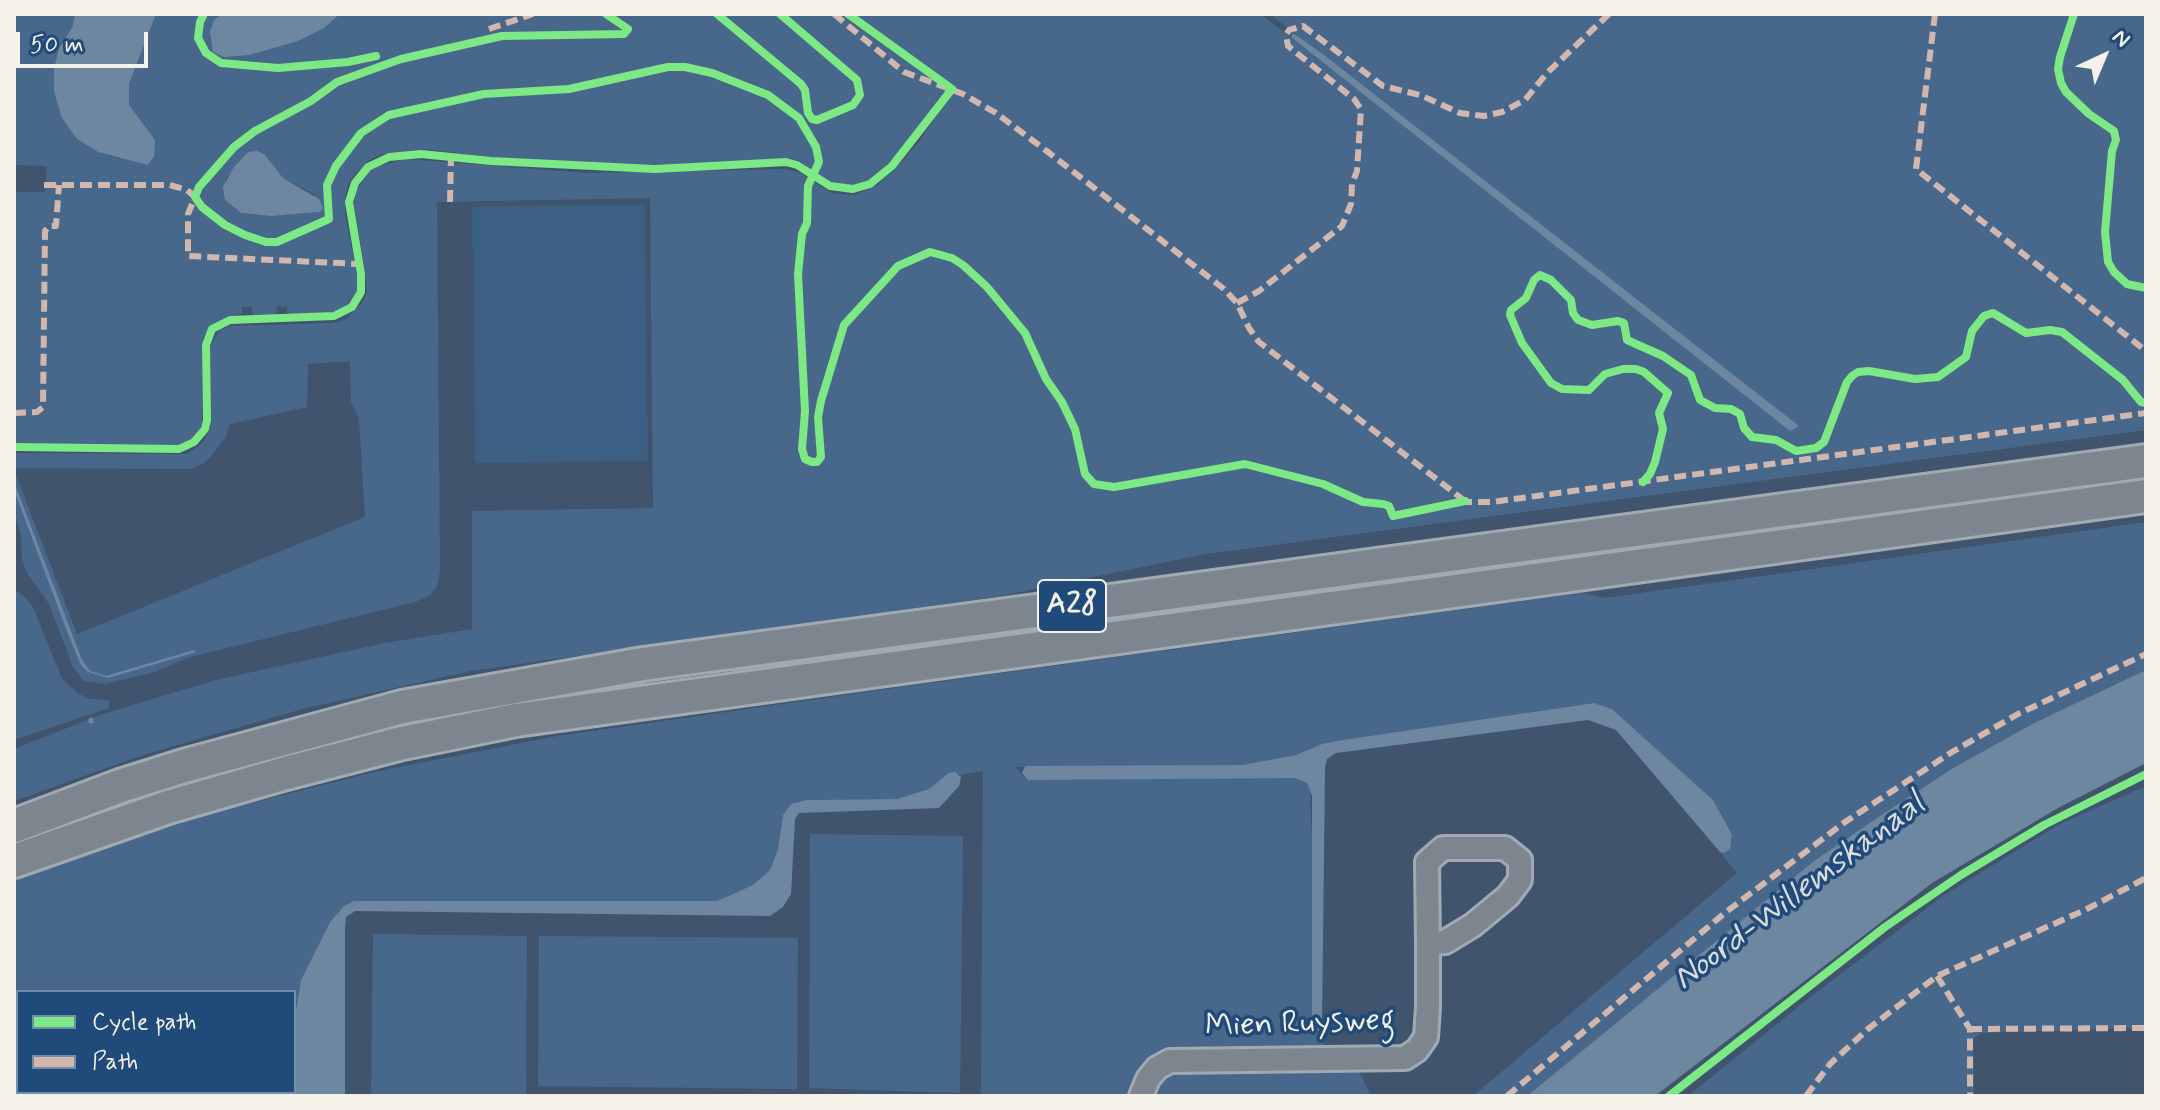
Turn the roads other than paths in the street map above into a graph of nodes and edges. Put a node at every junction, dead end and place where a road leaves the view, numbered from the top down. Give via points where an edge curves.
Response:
1 (2146, 461) edge
2 (2146, 496) edge
3 (14, 826) edge
4 (14, 861) edge
5 (1428, 943) junction
6 (1141, 1096) edge

1 - 3 highway, A28 via 643,664 402,707 187,765
2 - 4 highway, A28 via 516,720 286,773
5 - 5 street, Mien Ruysweg via 1427,862 1443,848 1505,848 1520,860 1520,880 1508,896 1445,942
5 - 6 street, Mien Ruysweg via 1426,1037 1405,1058 1170,1061 1157,1068

